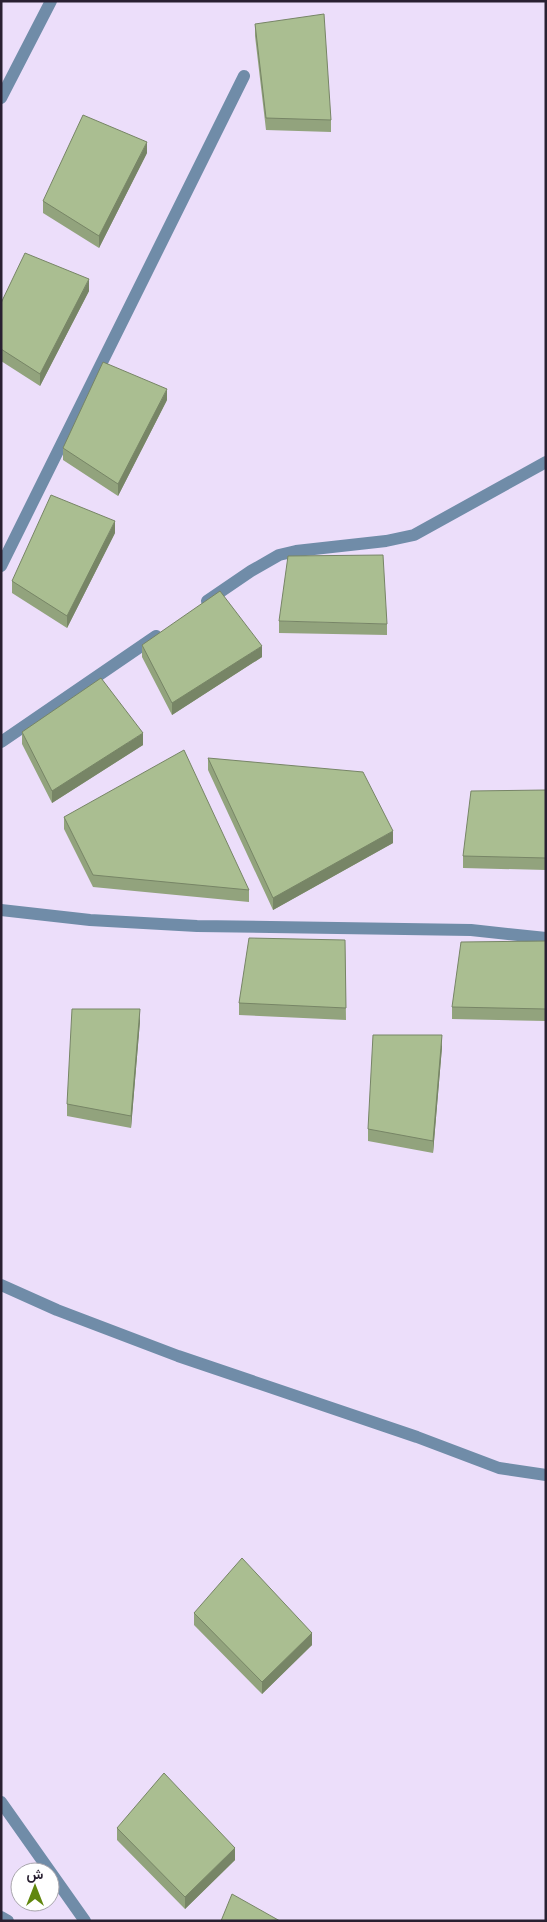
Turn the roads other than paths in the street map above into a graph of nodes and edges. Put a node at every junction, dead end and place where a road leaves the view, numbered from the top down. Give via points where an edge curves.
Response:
1 (51, 1) edge
2 (244, 76) dead end
3 (1, 98) edge
4 (546, 462) edge
5 (1, 566) edge
6 (194, 610) edge
7 (170, 626) edge
8 (1, 742) edge
9 (1, 910) edge
10 (546, 938) edge
11 (1, 1284) edge
12 (546, 1475) edge
13 (1, 1802) edge
14 (1, 1917) edge
15 (8, 1921) edge
16 (84, 1921) edge

1 - 3 street
2 - 5 street
4 - 6 street via 414,535 279,555
7 - 8 street
9 - 10 street via 90,920 197,926 471,930
11 - 12 street via 57,1310 178,1356 499,1468
13 - 16 street
14 - 15 street

